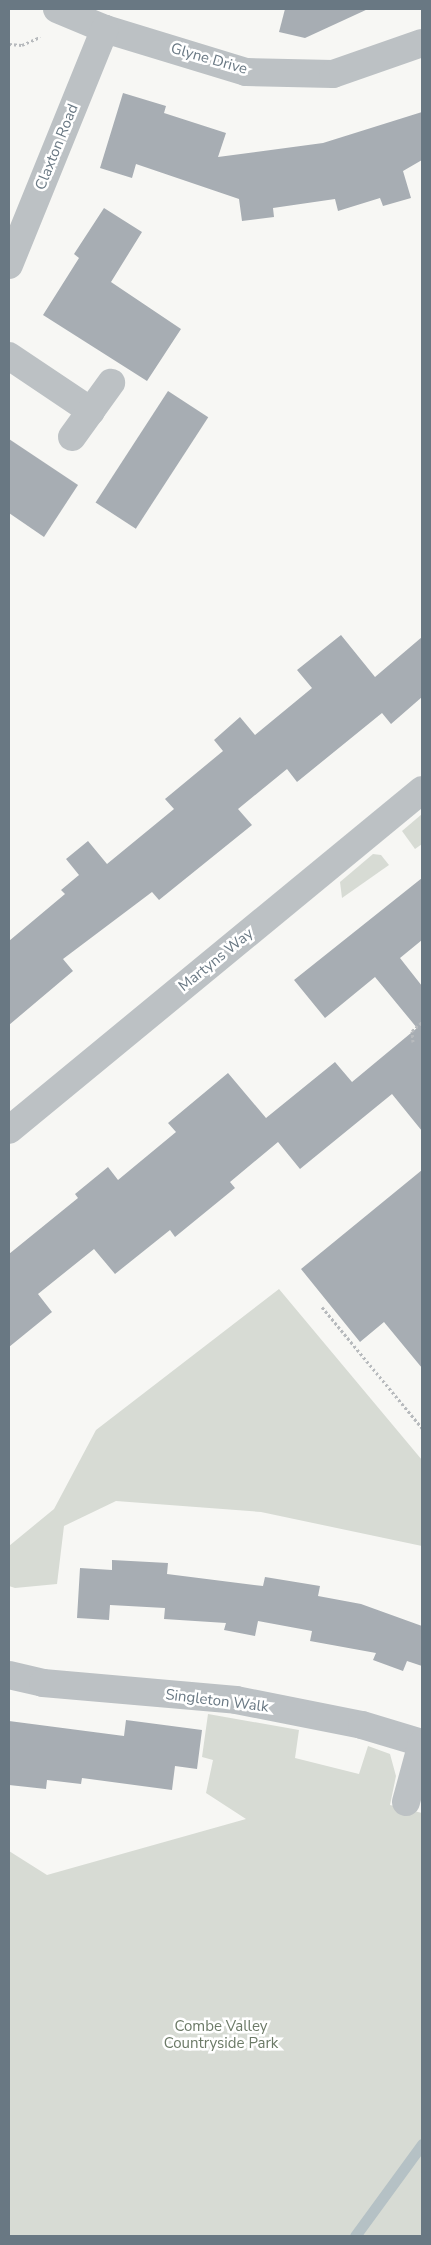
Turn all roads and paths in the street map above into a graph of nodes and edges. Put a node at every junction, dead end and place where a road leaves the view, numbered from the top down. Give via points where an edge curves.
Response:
1 (57, 9) edge
2 (105, 29) junction
3 (422, 43) edge
4 (9, 265) edge
5 (9, 356) edge
6 (111, 383) dead end
7 (91, 411) junction
8 (72, 437) dead end
9 (422, 790) edge
10 (422, 1022) edge
11 (413, 1042) dead end
12 (9, 1130) edge
13 (322, 1307) dead end
14 (422, 1428) edge
15 (9, 1675) edge
16 (422, 1743) edge
17 (406, 1802) dead end

1 - 2 street, Glyne Drive
2 - 3 street, Glyne Drive via 246,72 333,74
2 - 4 street, Claxton Road
5 - 7 street
6 - 7 street
7 - 8 street
9 - 12 street, Martyns Way
10 - 11 path via 412,1031
13 - 14 path
15 - 16 street, Singleton Walk via 43,1683 236,1700 362,1726
16 - 17 street, Singleton Walk

